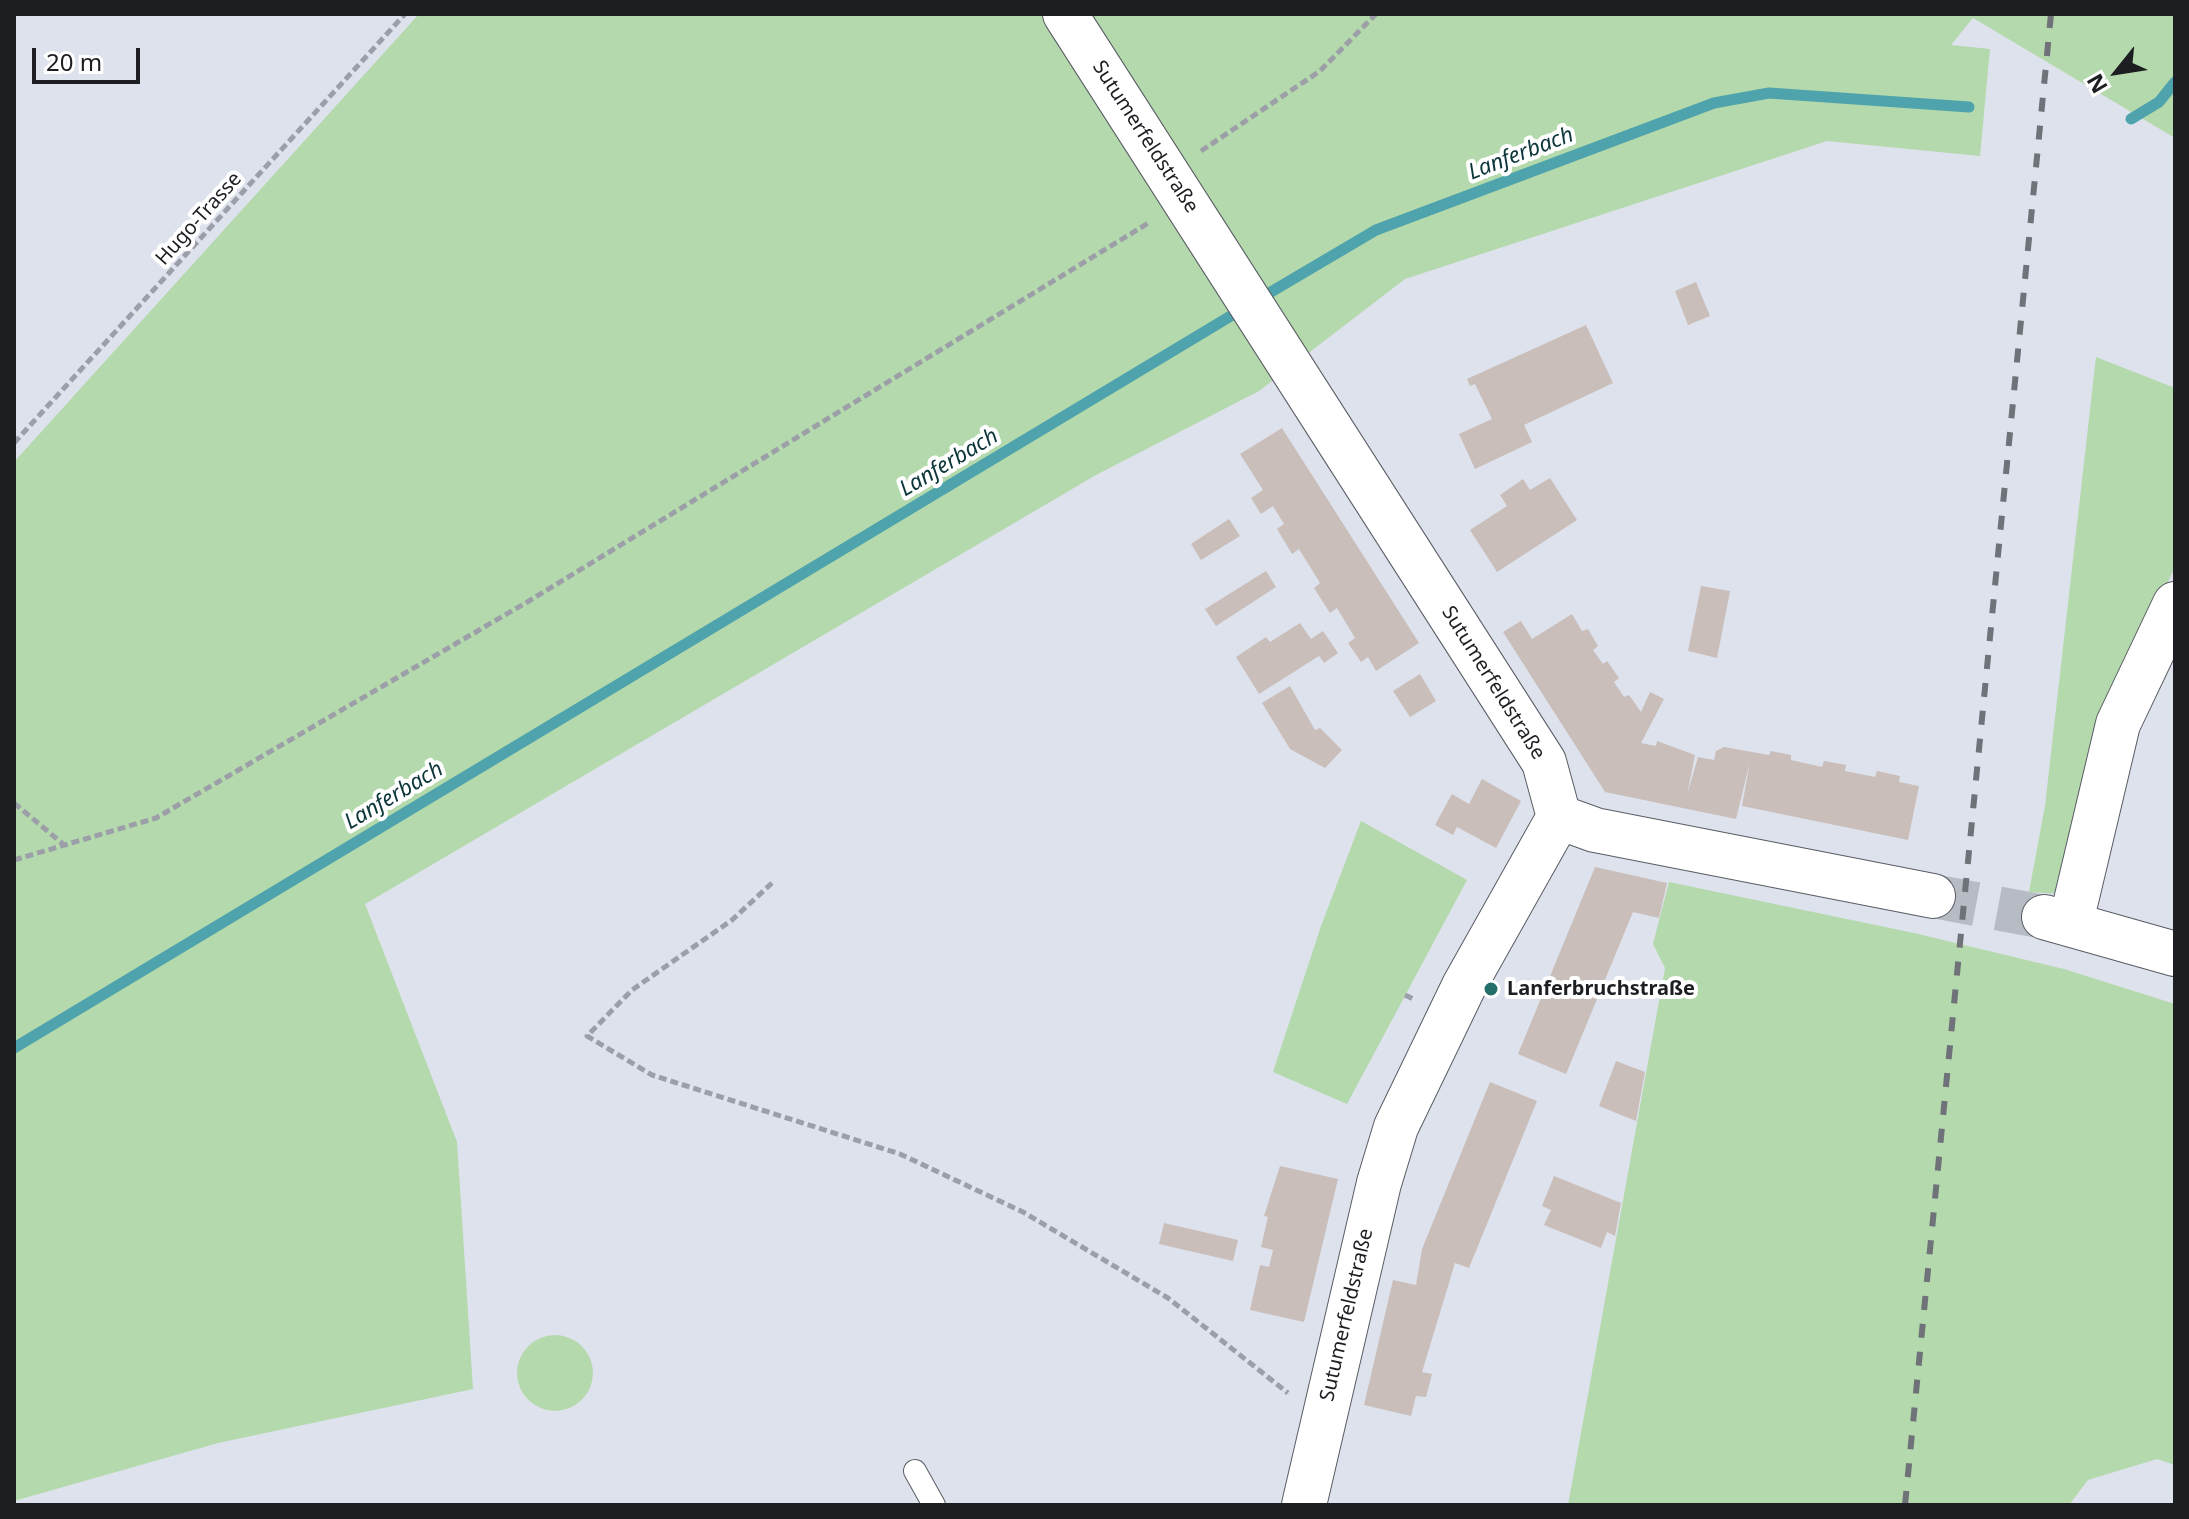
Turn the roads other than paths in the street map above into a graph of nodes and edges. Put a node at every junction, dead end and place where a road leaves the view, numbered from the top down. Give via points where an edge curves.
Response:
1 (1065, 14) edge
2 (2175, 604) edge
3 (1559, 817) junction
4 (1933, 896) tunnel mouth
5 (2175, 954) edge
6 (915, 1471) dead end
7 (934, 1505) edge
8 (1304, 1505) edge

1 - 3 street, Sutumerfeldstraße via 1544,762
2 - 5 street via 2118,724 2057,920
3 - 4 street via 1595,830
3 - 8 street, Sutumerfeldstraße via 1464,986 1396,1127
6 - 7 lane

